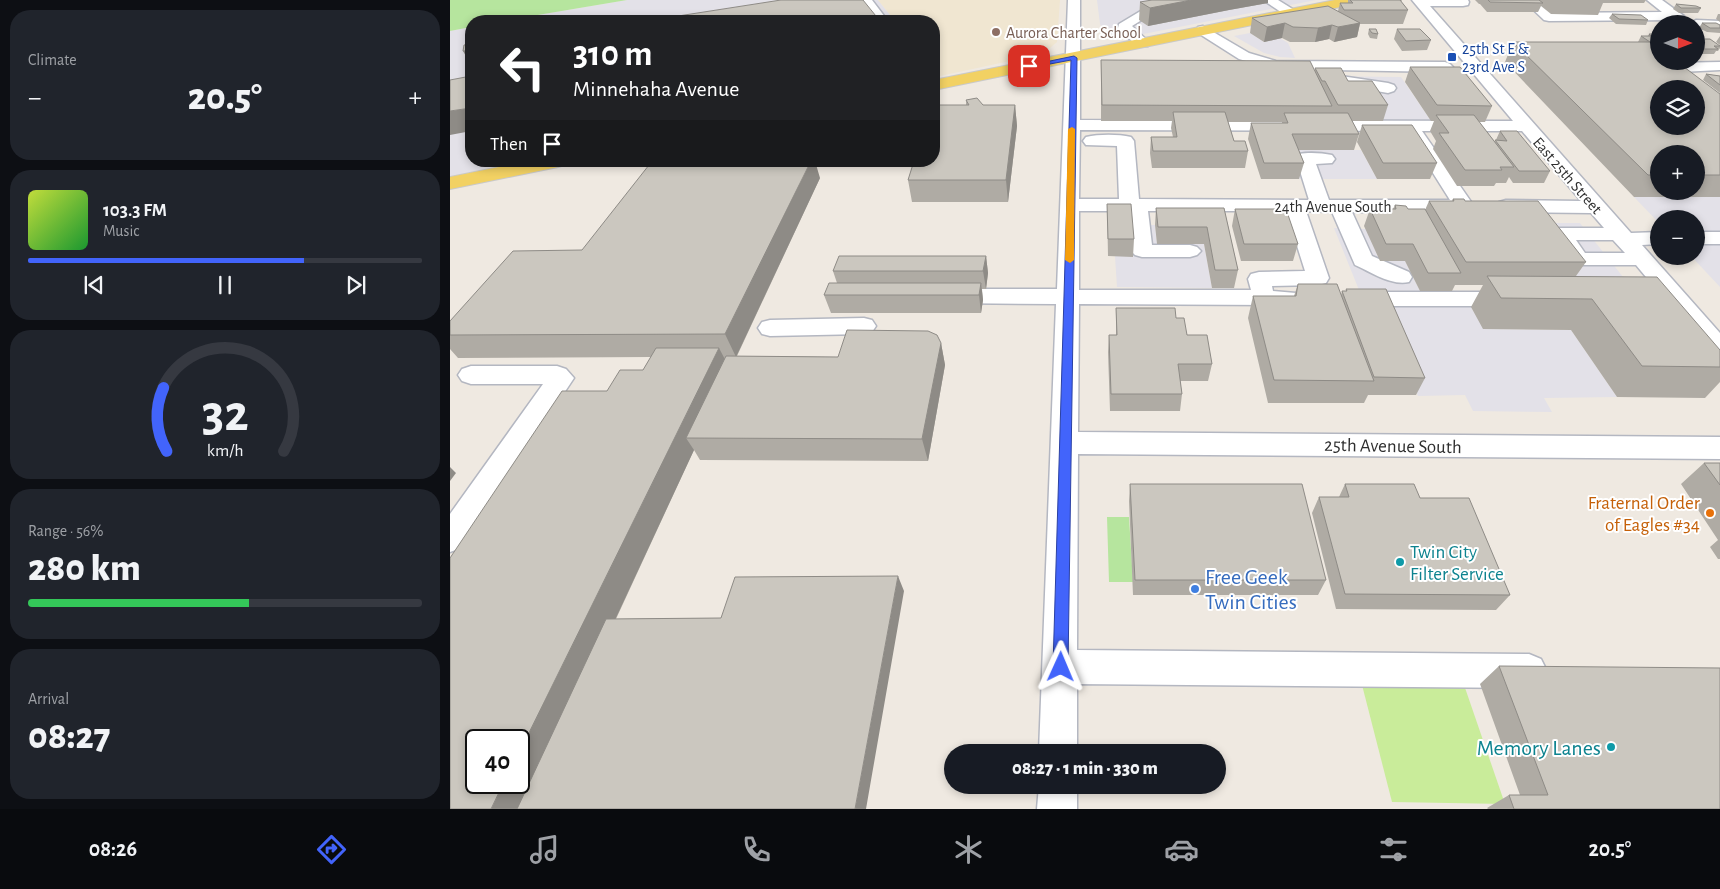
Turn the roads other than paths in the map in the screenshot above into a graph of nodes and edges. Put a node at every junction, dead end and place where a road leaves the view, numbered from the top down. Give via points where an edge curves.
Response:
1 (865, 0) edge
2 (1074, 0) edge
3 (1168, 0) edge
4 (1269, 0) edge
5 (1355, 0) edge
6 (1529, 0) edge
7 (1653, 0) edge
8 (1419, 1) edge
9 (1463, 2) dead end
10 (1292, 12) junction
11 (876, 15) edge
12 (1676, 15) edge
13 (1650, 16) edge
14 (1705, 24) edge
15 (1720, 24) edge
16 (1203, 30) junction
17 (1143, 43) junction
18 (1262, 47) dead end
19 (1237, 52) junction
20 (1074, 58) junction
21 (1720, 66) edge
22 (1334, 67) junction
23 (1378, 67) junction
24 (1476, 68) junction
25 (1682, 80) edge
26 (940, 84) edge
27 (1388, 88) junction
28 (1404, 114) junction
29 (1526, 126) junction
30 (1072, 133) junction
31 (1326, 159) dead end
32 (530, 167) edge
33 (450, 184) edge
34 (1070, 205) junction
35 (1133, 205) junction
36 (1294, 206) junction
37 (1330, 206) junction
38 (1480, 206) junction
39 (1539, 206) junction
40 (1595, 207) junction
41 (1560, 234) junction
42 (1621, 236) junction
43 (1650, 238) edge
44 (1705, 238) edge
45 (1720, 238) edge
46 (1190, 252) dead end
47 (1641, 259) junction
48 (1401, 278) dead end
49 (925, 295) edge
50 (1069, 298) junction
51 (1334, 299) edge
52 (1532, 299) edge
53 (1650, 300) edge
54 (1676, 300) junction
55 (864, 326) dead end
56 (770, 328) dead end
57 (1720, 350) edge
58 (471, 375) dead end
59 (1066, 443) junction
60 (1720, 448) edge
61 (450, 539) edge
62 (1061, 667) junction
63 (1564, 671) edge
64 (1058, 744) edge
65 (1058, 794) edge
66 (1057, 809) edge

1 - 11 street
2 - 20 street
3 - 17 street via 1126,24 1125,28
4 - 10 street
5 - 10 main road
6 - 13 street via 1549,17
7 - 12 street
8 - 9 street
8 - 24 street, East 25th Street
10 - 16 main road
14 - 15 street
16 - 17 main road
16 - 19 street
17 - 20 main road
18 - 19 street
19 - 22 street via 1275,66
20 - 26 main road
20 - 30 street
21 - 25 street via 1671,68
22 - 23 street
22 - 27 street via 1342,82
23 - 24 street
23 - 27 street
24 - 29 street, East 25th Street
27 - 28 street
28 - 29 street
28 - 30 street
28 - 38 street
29 - 40 street, East 25th Street
30 - 34 street
30 - 35 street via 1125,141
31 - 37 street via 1305,158
32 - 33 main road
34 - 35 street, 24th Avenue South
34 - 50 street
35 - 36 street, 24th Avenue South
35 - 46 street via 1142,252
36 - 37 street, 24th Avenue South
36 - 50 street via 1324,299
37 - 38 street, 24th Avenue South
37 - 48 street via 1363,260
38 - 39 street, 24th Avenue South
39 - 40 street, 24th Avenue South
39 - 41 street
40 - 42 street, East 25th Street
41 - 42 street
41 - 47 street via 1579,259
42 - 43 street
42 - 47 street, East 25th Street
44 - 45 street
47 - 54 street, East 25th Street
49 - 50 street
50 - 59 street
51 - 52 street
53 - 54 street
54 - 57 street, East 25th Street
55 - 56 street
58 - 61 street via 557,375 561,378
59 - 60 street, 25th Avenue South
59 - 62 street
62 - 63 street
62 - 64 street
65 - 66 street

